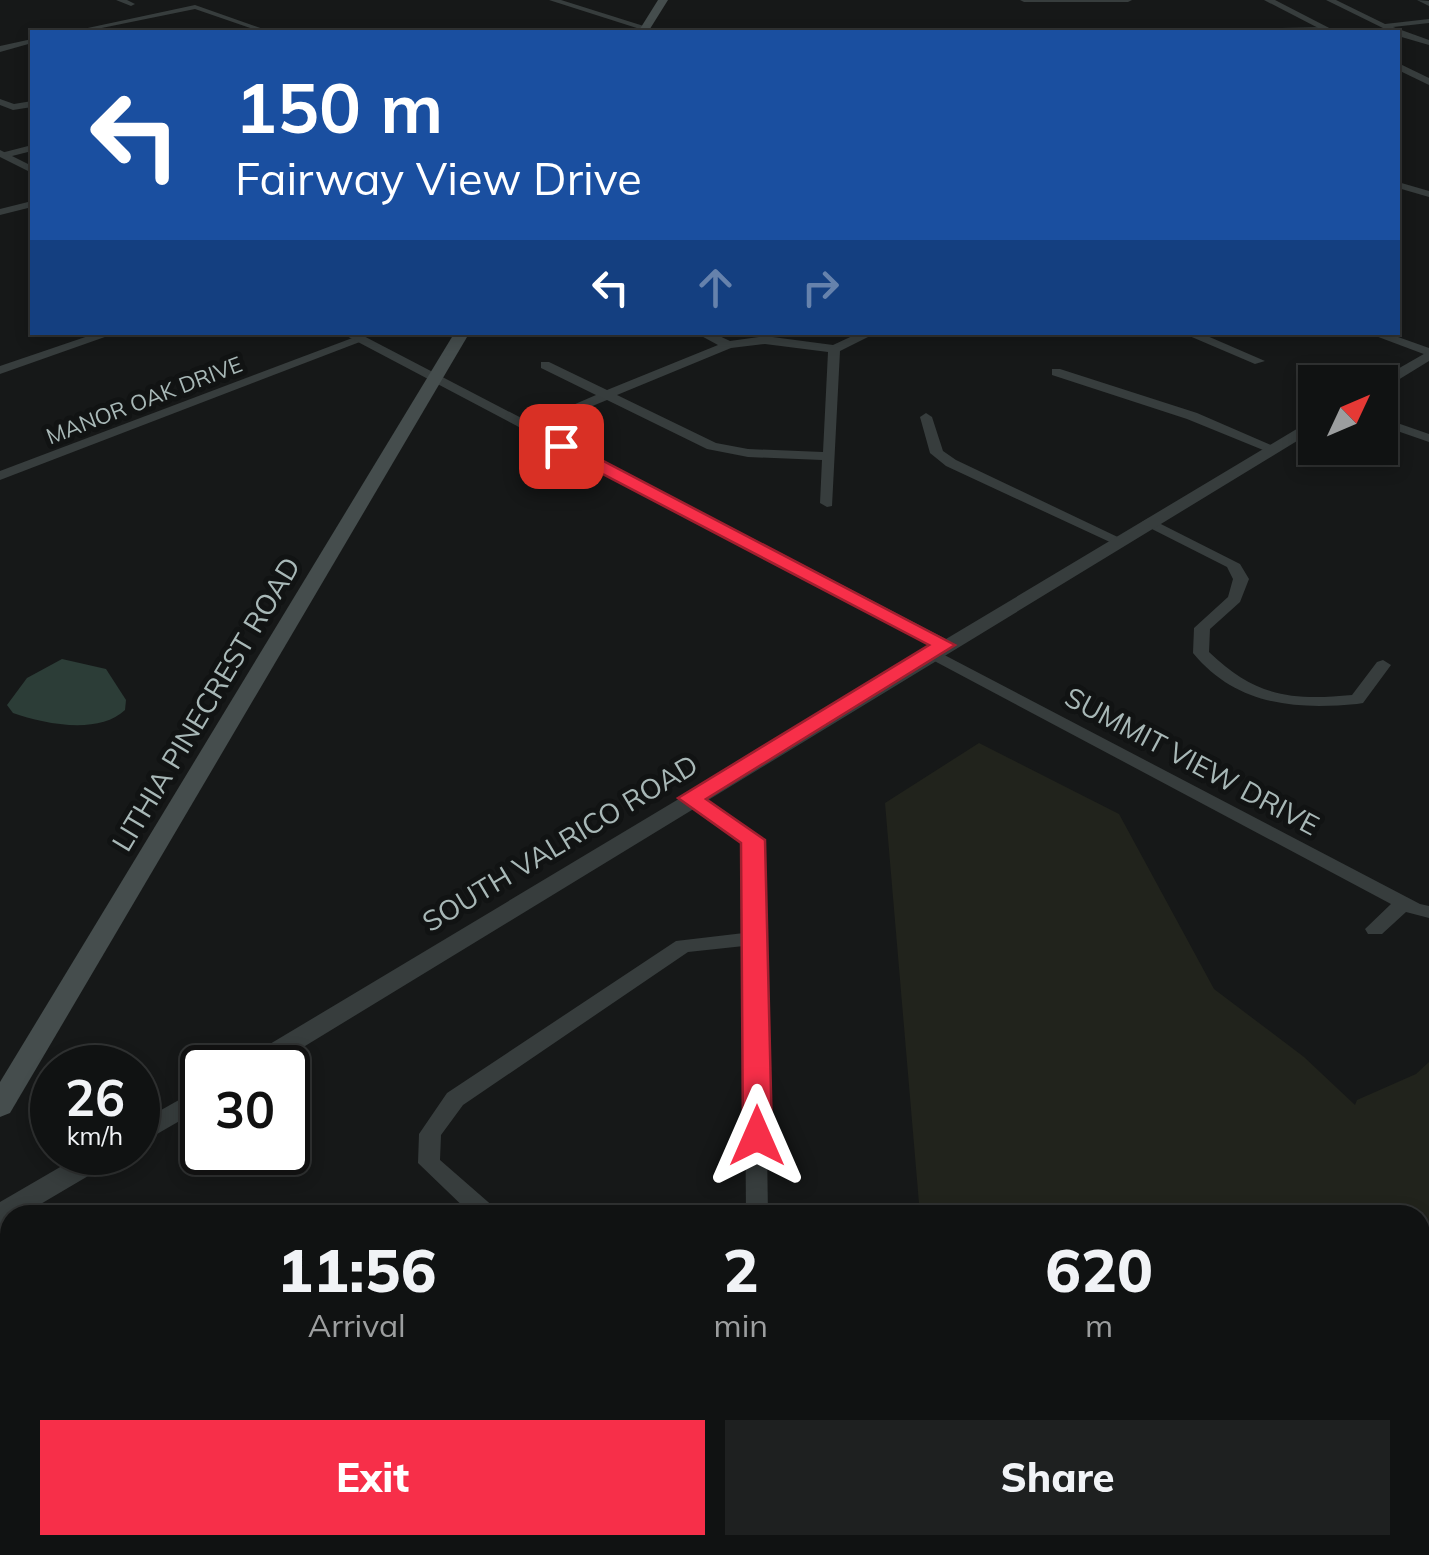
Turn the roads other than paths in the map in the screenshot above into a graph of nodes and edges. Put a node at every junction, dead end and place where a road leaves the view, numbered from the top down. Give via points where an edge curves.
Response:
1 (120, 0) edge
2 (553, 0) edge
3 (663, 0) edge
4 (1024, 0) edge
5 (1128, 0) edge
6 (1268, 0) edge
7 (1330, 0) edge
8 (1421, 0) edge
9 (131, 4) dead end
10 (1429, 4) edge
11 (1429, 21) edge
12 (112, 24) junction
13 (1385, 26) junction
14 (83, 30) edge
15 (128, 30) edge
16 (262, 30) edge
17 (644, 30) edge
18 (1326, 30) edge
19 (1392, 30) edge
20 (1400, 34) edge
21 (1429, 44) edge
22 (30, 45) edge
23 (0, 48) edge
24 (1400, 67) edge
25 (1429, 82) edge
26 (0, 102) edge
27 (30, 104) edge
28 (30, 148) edge
29 (2, 154) edge
30 (30, 169) edge
31 (1429, 178) edge
32 (1403, 186) edge
33 (1429, 194) edge
34 (30, 204) edge
35 (0, 212) edge
36 (104, 335) edge
37 (462, 335) edge
38 (706, 335) edge
39 (865, 335) edge
40 (1194, 335) edge
41 (1379, 335) edge
42 (352, 336) edge
43 (728, 345) junction
44 (834, 349) junction
45 (1429, 354) edge
46 (1259, 361) dead end
47 (545, 365) dead end
48 (0, 370) edge
49 (1056, 372) dead end
50 (1398, 374) edge
51 (435, 380) junction
52 (606, 396) junction
53 (926, 416) dead end
54 (1398, 427) edge
55 (527, 428) junction
56 (1298, 434) edge
57 (1429, 438) edge
58 (1273, 448) junction
59 (830, 456) junction
60 (0, 476) edge
61 (827, 503) dead end
62 (1149, 522) junction
63 (1117, 540) junction
64 (938, 649) junction
65 (1383, 665) dead end
66 (690, 798) junction
67 (1404, 904) junction
68 (1429, 912) edge
69 (1375, 929) dead end
70 (758, 938) junction
71 (287, 1045) edge
72 (0, 1106) edge
73 (70, 1175) edge
74 (78, 1175) edge
75 (17, 1205) edge
76 (36, 1205) edge
77 (475, 1205) edge
78 (757, 1205) edge

1 - 9 street
2 - 17 street
3 - 17 main road
4 - 5 street
6 - 18 street
7 - 13 street
8 - 10 street
11 - 13 street
12 - 14 street
12 - 15 street
12 - 16 street via 194,7
13 - 19 street
20 - 21 street
22 - 23 street
24 - 25 street
26 - 27 street
28 - 29 street
29 - 30 street
31 - 32 street
32 - 33 street
34 - 35 street
36 - 48 street
37 - 51 main road, LITHIA PINECREST ROAD
38 - 43 street
39 - 44 street
40 - 46 street
41 - 45 street
42 - 51 street
42 - 60 street, MANOR OAK DRIVE
43 - 44 street via 764,340
43 - 52 street
44 - 59 street
45 - 50 street
47 - 52 street
49 - 58 street
51 - 55 street
51 - 72 main road, LITHIA PINECREST ROAD
52 - 55 street
52 - 59 street via 712,446
53 - 63 street via 936,453 951,463
54 - 57 street
55 - 64 street
56 - 58 street, SOUTH VALRICO ROAD
58 - 62 street, SOUTH VALRICO ROAD
59 - 61 street
62 - 63 street, SOUTH VALRICO ROAD
62 - 65 street via 1233,564 1241,579 1235,599 1202,628 1201,653 1228,682 1273,699 1357,700
63 - 64 street, SOUTH VALRICO ROAD
64 - 66 street, SOUTH VALRICO ROAD
64 - 67 street, SUMMIT VIEW DRIVE
66 - 70 street via 753,840
66 - 71 street, SOUTH VALRICO ROAD
67 - 68 street, SUMMIT VIEW DRIVE
67 - 69 street
70 - 77 street via 683,946 455,1100 430,1134 430,1164
70 - 78 street
73 - 75 street
74 - 76 street

